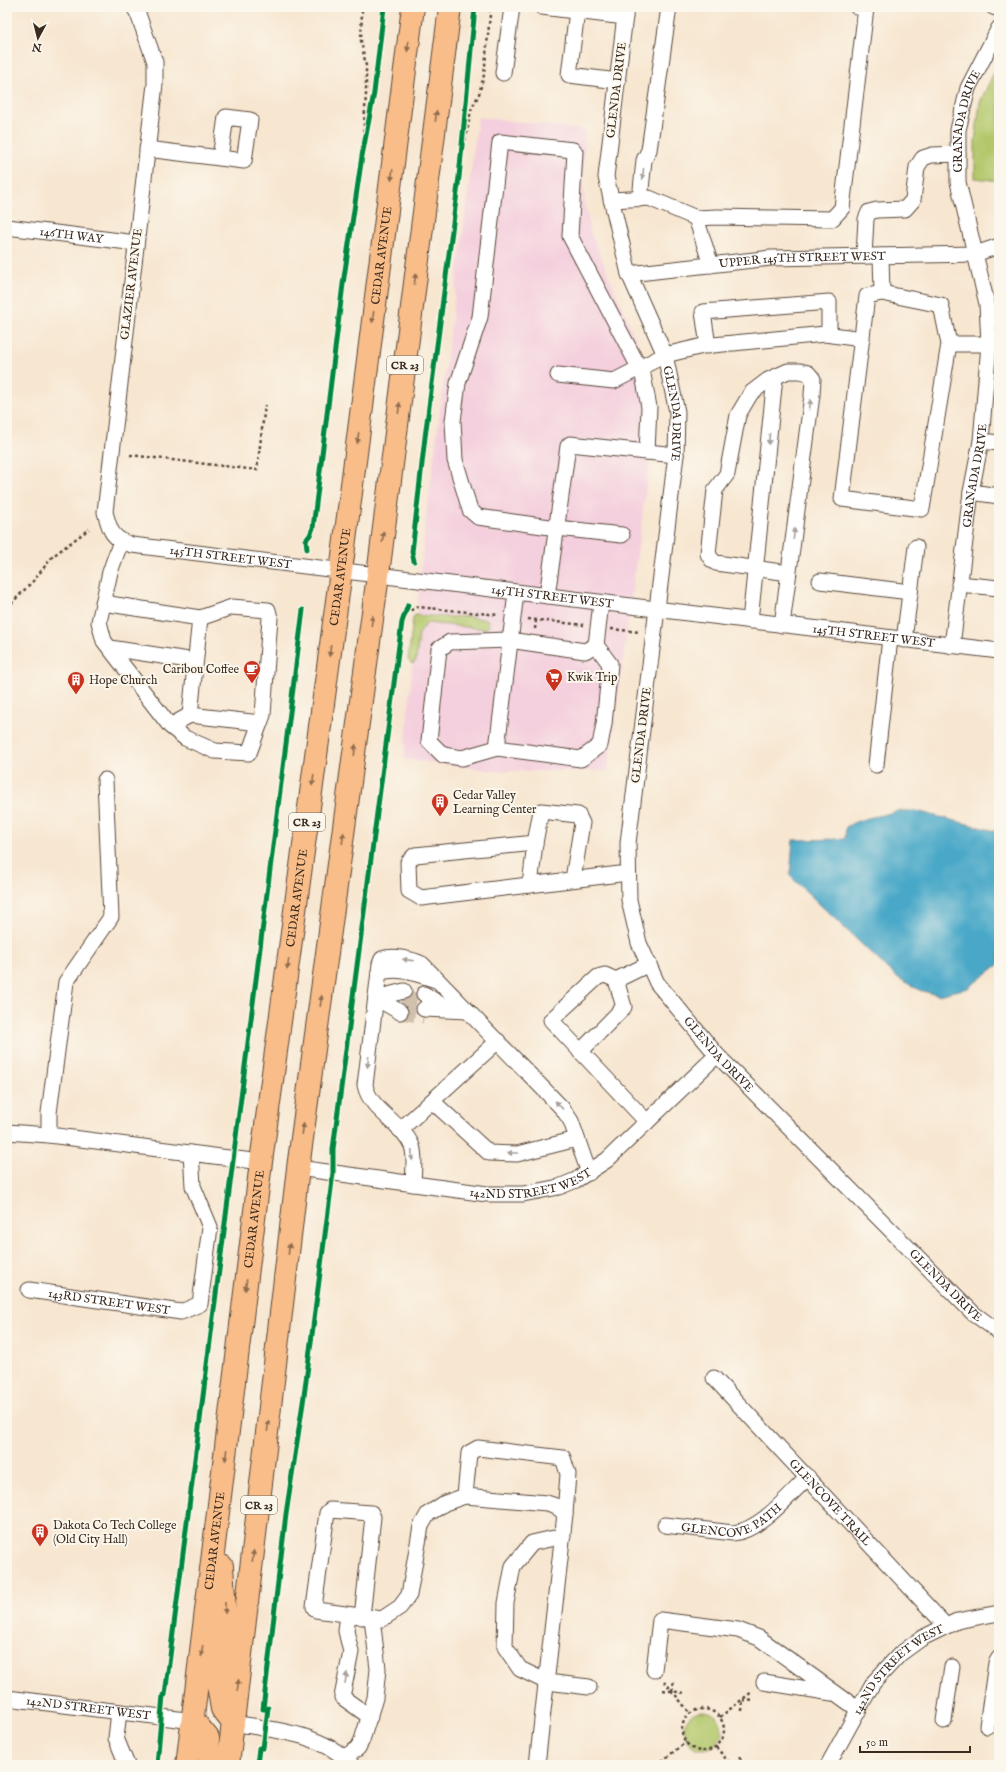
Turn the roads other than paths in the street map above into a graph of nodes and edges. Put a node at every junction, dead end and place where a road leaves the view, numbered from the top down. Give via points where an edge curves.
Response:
1 (134, 7) edge
2 (413, 7) edge
3 (450, 7) edge
4 (512, 7) edge
5 (542, 7) edge
6 (669, 7) edge
7 (857, 7) edge
8 (993, 7) edge
9 (999, 10) edge
10 (577, 11) junction
11 (626, 12) edge
12 (999, 28) edge
13 (503, 73) dead end
14 (618, 80) junction
15 (147, 149) junction
16 (958, 154) junction
17 (220, 158) dead end
18 (640, 198) junction
19 (611, 200) junction
20 (696, 218) junction
21 (7, 227) edge
22 (136, 243) junction
23 (999, 246) edge
24 (975, 254) junction
25 (864, 256) junction
26 (881, 256) junction
27 (710, 265) junction
28 (629, 274) junction
29 (882, 293) junction
30 (829, 334) junction
31 (862, 339) junction
32 (992, 341) edge
33 (949, 344) junction
34 (708, 346) junction
35 (665, 355) junction
36 (639, 368) junction
37 (558, 375) dead end
38 (775, 377) junction
39 (981, 441) junction
40 (999, 443) edge
41 (647, 452) junction
42 (676, 455) junction
43 (971, 492) junction
44 (999, 496) edge
45 (557, 528) junction
46 (622, 535) dead end
47 (121, 542) junction
48 (916, 547) dead end
49 (756, 569) junction
50 (341, 571) junction
51 (789, 573) junction
52 (378, 575) junction
53 (820, 581) dead end
54 (959, 584) junction
55 (999, 588) edge
56 (910, 592) junction
57 (516, 593) junction
58 (547, 596) junction
59 (103, 603) junction
60 (601, 603) junction
61 (657, 610) junction
62 (200, 618) junction
63 (750, 621) junction
64 (782, 625) junction
65 (897, 639) junction
66 (509, 640) junction
67 (596, 644) junction
68 (952, 646) junction
69 (110, 648) junction
70 (999, 651) edge
71 (195, 661) junction
72 (190, 715) junction
73 (260, 723) junction
74 (170, 726) junction
75 (497, 748) junction
76 (876, 766) dead end
77 (105, 780) dead end
78 (535, 843) junction
79 (628, 872) junction
80 (573, 879) junction
81 (530, 885) junction
82 (649, 964) junction
83 (379, 973) junction
84 (616, 980) junction
85 (439, 981) junction
86 (376, 998) junction
87 (402, 1002) tunnel mouth
88 (448, 1009) junction
89 (468, 1011) junction
90 (498, 1041) junction
91 (580, 1052) junction
92 (717, 1055) junction
93 (432, 1101) junction
94 (647, 1122) junction
95 (400, 1130) junction
96 (7, 1132) edge
97 (49, 1135) junction
98 (577, 1139) junction
99 (191, 1153) junction
100 (261, 1162) junction
101 (298, 1168) junction
102 (589, 1173) junction
103 (413, 1184) junction
104 (29, 1290) dead end
105 (999, 1332) edge
106 (714, 1378) dead end
107 (808, 1477) junction
108 (465, 1496) junction
109 (219, 1513) junction
110 (566, 1514) junction
111 (665, 1525) dead end
112 (563, 1536) junction
113 (999, 1613) edge
114 (361, 1616) junction
115 (946, 1626) junction
116 (999, 1658) edge
117 (952, 1667) dead end
118 (659, 1675) road end
119 (547, 1682) junction
120 (588, 1687) dead end
121 (759, 1687) road end
122 (836, 1694) junction
123 (7, 1698) edge
124 (858, 1710) junction
125 (119, 1712) junction
126 (370, 1717) junction
127 (944, 1720) dead end
128 (194, 1721) junction
129 (233, 1723) junction
130 (988, 1726) dead end
131 (349, 1761) edge
132 (127, 1765) edge
133 (188, 1765) edge
134 (210, 1765) edge
135 (228, 1765) edge
136 (537, 1765) edge
137 (828, 1765) edge

1 - 15 street, GLAZIER AVENUE via 155,62 155,84
2 -> 50 highway, CEDAR AVENUE / CR 23
52 -> 3 highway, CR 23
4 - 13 street
5 - 10 street
6 -> 18 street
7 - 20 street via 866,8 842,208 832,219
8 - 9 street
10 - 11 street
10 - 14 street via 569,75
11 - 14 street, GLENDA DRIVE
12 - 16 street, GRANADA DRIVE via 968,88 958,130
14 - 19 street, GLENDA DRIVE via 606,177
15 - 17 street
15 - 22 street, GLAZIER AVENUE
16 - 24 street, GRANADA DRIVE via 958,182
16 - 25 street via 922,158 917,167 913,200 905,209 869,212 866,219
18 - 19 street
18 - 20 street via 649,198
19 - 28 street, GLENDA DRIVE
20 - 27 street
21 - 22 street, 146TH WAY
22 - 47 street, GLAZIER AVENUE via 105,512 110,530
23 - 24 street, UPPER 145TH STREET WEST
24 - 26 street, UPPER 145TH STREET WEST
24 - 32 street, GRANADA DRIVE via 987,304
25 - 26 street, UPPER 145TH STREET WEST
25 - 27 street, UPPER 145TH STREET WEST via 771,258
26 - 29 street
27 - 28 street, UPPER 145TH STREET WEST
28 - 35 street, GLENDA DRIVE
29 - 31 street via 867,296
29 - 33 street via 941,305
30 - 31 street
30 - 34 street
30 - 34 street via 828,302 704,312
31 - 33 street via 842,498 922,509
32 - 33 street
32 - 39 street, GRANADA DRIVE
34 - 35 street
35 - 36 street
35 - 42 street, GLENDA DRIVE via 677,412
36 - 37 street via 614,380
36 - 41 street via 643,375 649,407
36 - 45 street via 570,236 575,152 500,142 480,317 458,383 454,413 455,460 470,510 478,516
38 -> 49 street
38 - 49 street via 751,393 738,415 726,474 715,490 708,554 716,563
51 -> 38 street via 813,379 808,373 800,371 788,371
39 - 40 street
39 - 43 street, GRANADA DRIVE
41 - 42 street
41 - 45 street via 570,444
42 - 61 street, GLENDA DRIVE
43 - 44 street
43 - 54 street, GRANADA DRIVE
45 - 46 street
45 - 58 street
47 - 50 street, 145TH STREET WEST
47 - 59 street via 110,572
48 - 56 street
49 - 51 street
49 - 63 street
50 - 52 street, 145TH STREET WEST
50 -> 100 highway, CEDAR AVENUE / CR 23
51 - 64 street
52 - 57 street, 145TH STREET WEST
101 -> 52 highway, CR 23
53 - 56 street
54 - 55 street
54 - 68 street, GRANADA DRIVE
56 - 65 street
57 - 58 street, 145TH STREET WEST
57 - 66 street
58 - 60 street, 145TH STREET WEST
59 - 62 street
59 - 69 street via 99,622 104,641
60 - 61 street, 145TH STREET WEST
60 - 67 street
61 - 63 street, 145TH STREET WEST
61 - 79 street, GLENDA DRIVE via 628,842
62 - 71 street
62 - 73 street via 232,606 268,610 270,618 263,715
63 - 64 street, 145TH STREET WEST
64 - 65 street, 145TH STREET WEST
65 - 68 street, 145TH STREET WEST
65 - 76 street
66 - 67 street via 584,651
66 - 75 street
66 - 75 street via 450,642 439,649 429,741 443,755 462,758
67 - 75 street via 610,664 600,745 581,759
68 - 70 street, 145TH STREET WEST
69 - 71 street
69 - 74 street
71 - 72 street
72 - 73 street
72 - 74 street
73 - 74 street via 250,753 215,751 185,738
77 - 97 street via 111,917 66,982 49,1113
78 - 80 street via 541,811 578,815 582,823
78 - 81 street
78 - 81 street via 415,855 408,862 409,891 421,898
79 - 80 street
79 - 82 street, GLENDA DRIVE via 629,900 639,943
80 - 81 street
82 - 84 street
82 - 92 street, GLENDA DRIVE via 657,983
83 - 85 street via 388,979 411,982
85 -> 83 street via 416,961 387,957 382,959
83 - 86 street
84 - 91 street via 624,1008
84 - 91 street via 605,974 598,977 551,1020
85 - 89 street
86 - 87 street
86 -> 95 street via 365,1085 371,1099
88 - 88 street via 424,1005
88 - 89 street
89 - 90 street
90 - 93 street
98 -> 90 street via 567,1114
91 - 94 street
92 - 94 street, 142ND STREET WEST
92 - 105 street, GLENDA DRIVE via 973,1313
93 - 95 street
98 -> 93 street via 517,1154 489,1153
94 - 102 street, 142ND STREET WEST via 621,1149
95 -> 103 street via 413,1150
96 - 97 street
97 - 99 street
98 - 102 street
99 - 100 street
99 - 104 street, 143RD STREET WEST via 193,1186 210,1227 200,1304 181,1312
100 -> 109 highway, CEDAR AVENUE / CR 23
101 - 103 street, 142ND STREET WEST
129 -> 101 highway, CR 23
102 - 103 street, 142ND STREET WEST via 559,1187 524,1194 487,1194
106 - 107 street, GLENCOVE TRAIL
107 - 111 street, GLENCOVE PATH via 756,1525 742,1532
107 - 115 street, GLENCOVE TRAIL
108 - 110 street via 547,1503
108 - 110 street via 470,1453 478,1448 563,1458 568,1474
108 - 114 street via 445,1503 428,1514 421,1526 408,1595 400,1608 382,1619
109 -> 128 highway, CEDAR AVENUE / CR 23
109 -> 129 highway via 225,1610 218,1685 222,1708
110 - 112 street
112 - 119 street
112 - 119 street via 532,1543 513,1566 506,1603 504,1647 520,1669
113 - 115 street, 142ND STREET WEST
114 - 114 street via 316,1610 314,1607 327,1513 330,1510 371,1513 373,1517
114 - 126 street via 378,1669
126 -> 114 street via 342,1697 351,1652 346,1631
115 - 124 street, 142ND STREET WEST via 911,1645 895,1659 873,1683
116 - 130 street via 996,1663
117 - 127 street
118 - 122 street via 660,1620 738,1630 759,1638
119 - 120 street
119 - 136 street
121 - 122 street
122 - 124 street
123 - 125 street, 142ND STREET WEST
124 - 137 street, 142ND STREET WEST
125 - 128 street, 142ND STREET WEST
125 - 132 street via 116,1738
126 - 131 street via 358,1748
128 - 133 highway, CEDAR AVENUE / CR 23
128 - 134 highway via 208,1738
129 - 131 street via 290,1733 317,1741
129 - 135 highway, CR 23

